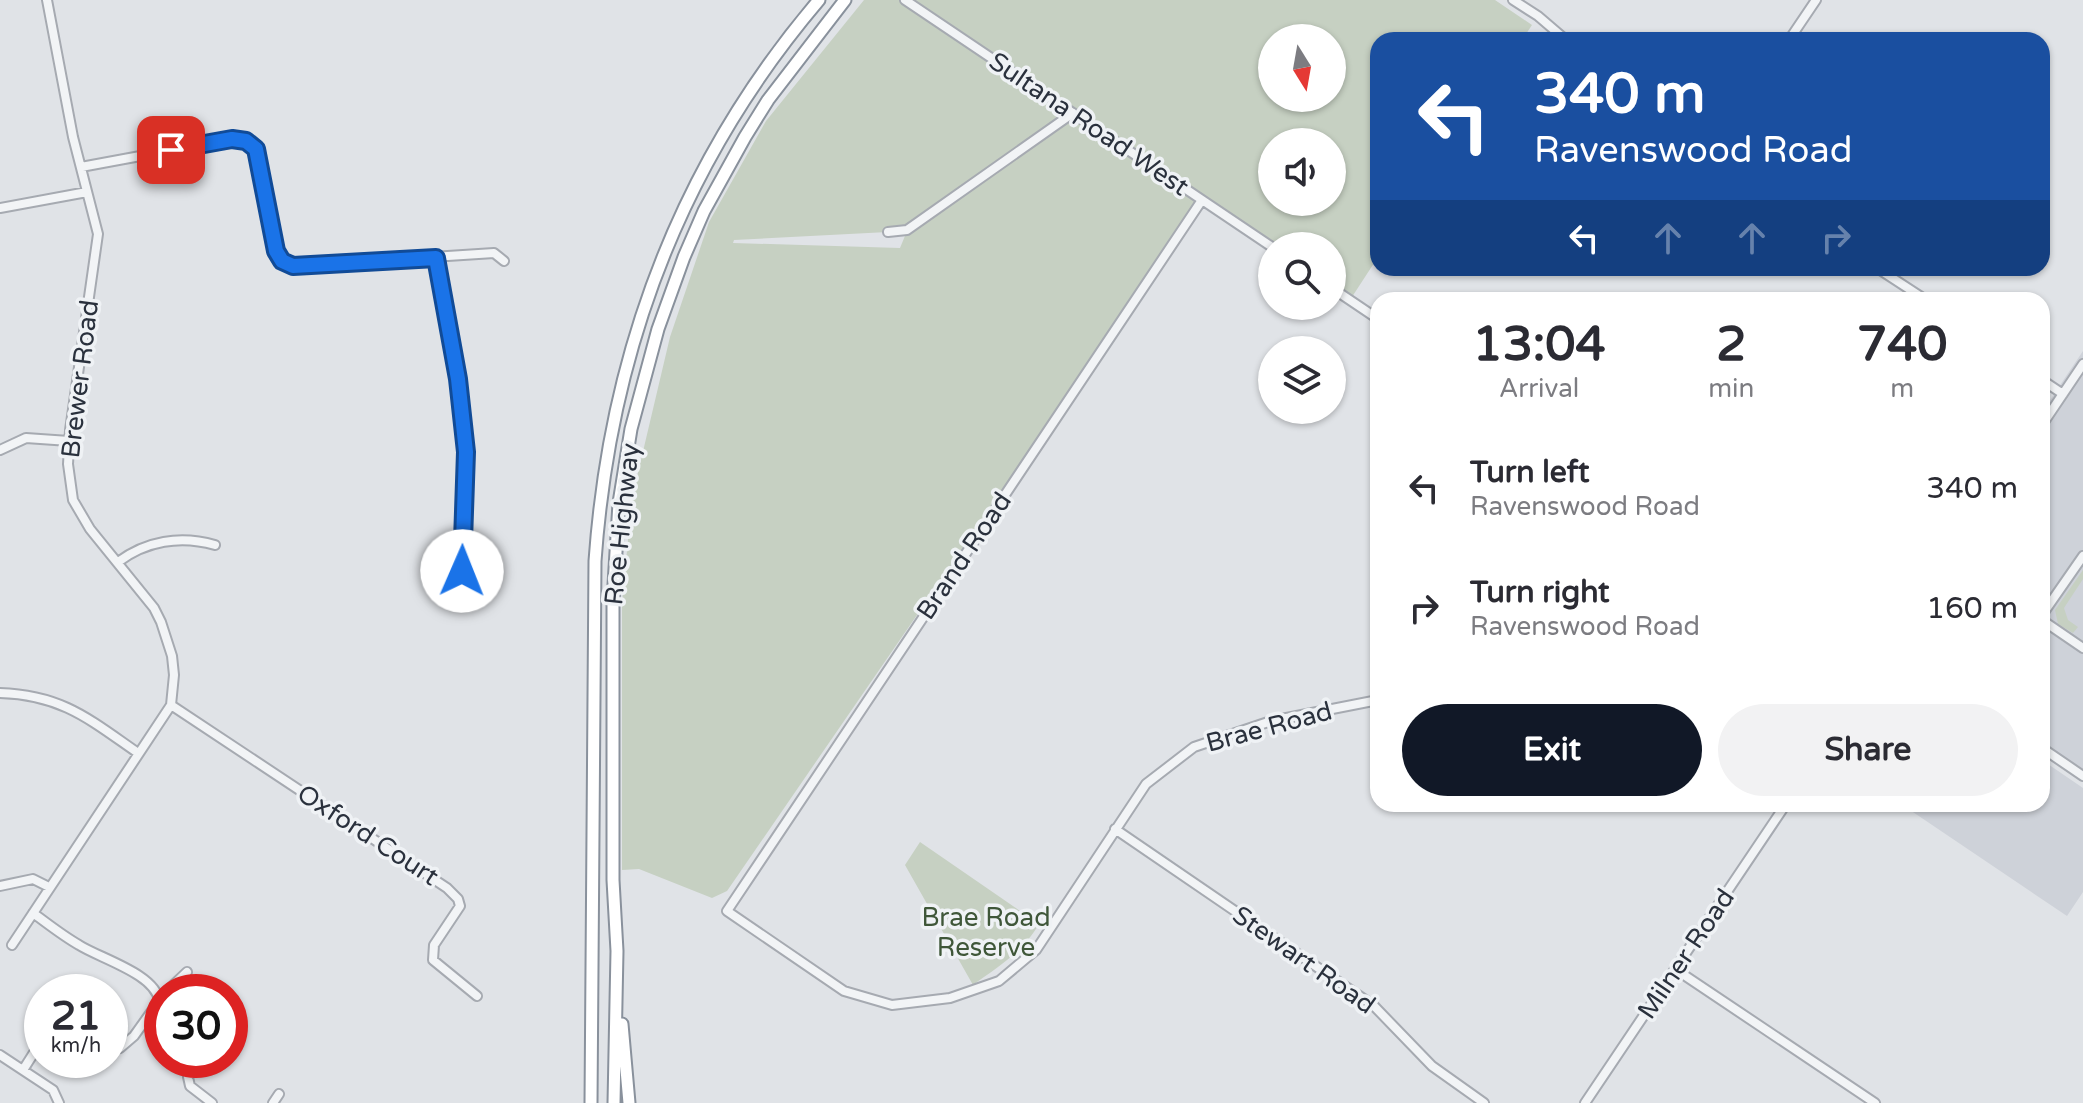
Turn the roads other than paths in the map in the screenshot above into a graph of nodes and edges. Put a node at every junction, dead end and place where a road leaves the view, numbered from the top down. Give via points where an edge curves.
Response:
1 (47, 0) edge
2 (819, 0) edge
3 (845, 0) edge
4 (905, 0) edge
5 (1513, 0) edge
6 (1816, 0) edge
7 (1557, 32) edge
8 (1794, 32) edge
9 (1073, 113) junction
10 (81, 167) junction
11 (87, 192) junction
12 (1202, 200) junction
13 (0, 208) edge
14 (888, 232) dead end
15 (1258, 238) edge
16 (436, 258) junction
17 (504, 261) dead end
18 (1889, 276) edge
19 (1914, 292) edge
20 (1346, 297) edge
21 (1370, 314) edge
22 (2083, 364) edge
23 (2050, 385) edge
24 (2063, 394) junction
25 (2050, 413) edge
26 (69, 441) junction
27 (0, 450) edge
28 (215, 545) dead end
29 (2083, 556) edge
30 (118, 562) junction
31 (462, 571) dead end
32 (2050, 606) edge
33 (2050, 624) edge
34 (2083, 648) edge
35 (0, 693) edge
36 (1370, 702) edge
37 (171, 705) junction
38 (138, 753) junction
39 (2050, 753) edge
40 (2083, 776) edge
41 (1781, 812) edge
42 (1115, 829) junction
43 (0, 886) edge
44 (49, 887) junction
45 (727, 911) joint
46 (33, 913) junction
47 (12, 945) dead end
48 (617, 951) junction
49 (1675, 969) junction
50 (144, 981) edge
51 (477, 996) dead end
52 (144, 1022) edge
53 (591, 1040) junction
54 (128, 1041) edge
55 (0, 1055) edge
56 (23, 1070) joint
57 (188, 1078) edge
58 (279, 1094) dead end
59 (59, 1103) edge
60 (212, 1103) edge
61 (273, 1103) edge
62 (584, 1103) edge
63 (591, 1103) edge
64 (614, 1103) edge
65 (629, 1103) edge
66 (1484, 1103) edge
67 (1585, 1103) edge
68 (1875, 1103) edge

1 - 10 street, Brewer Road
2 - 53 highway, Roe Highway via 752,88 691,194 634,336 614,411 595,561
3 - 48 highway, Roe Highway via 768,100 704,211 641,389 625,459 614,573
4 - 9 street, Sultana Road West
5 - 7 street
6 - 8 street
9 - 12 street, Sultana Road West
9 - 14 street via 907,230
10 - 11 street, Brewer Road
10 - 16 street via 232,139 246,141 256,149 282,261 293,266
11 - 13 street
11 - 26 street, Brewer Road via 98,234
12 - 15 street, Sultana Road West
12 - 45 street, Brand Road
16 - 17 street via 494,253
16 - 31 street via 466,452
18 - 19 street
20 - 21 street
22 - 24 street
23 - 24 street
24 - 25 street
26 - 27 street via 26,438
26 - 30 street, Brewer Road via 73,500
28 - 30 street via 151,543
29 - 32 street
30 - 37 street, Brewer Road via 154,608 168,638 174,675
33 - 34 street
35 - 38 street via 55,701
36 - 42 street, Brae Road via 1271,721 1194,747 1146,784
37 - 38 street
37 - 51 street, Oxford Court via 447,888 460,906 434,945 433,960
38 - 44 street
39 - 40 street
41 - 49 street, Milner Road
42 - 45 street, Brae Road via 1036,950 999,981 950,998 892,1005 844,991
42 - 66 street, Stewart Road via 1374,1006 1432,1066
43 - 44 street via 33,879
44 - 46 street
46 - 47 street
46 - 50 street
48 - 64 highway, Roe Highway
48 - 65 highway
49 - 67 street, Milner Road
49 - 68 street
52 - 54 street
53 - 62 highway
53 - 63 highway, Roe Highway
55 - 56 street
56 - 59 street via 53,1090
57 - 60 street via 190,1086
58 - 61 street

